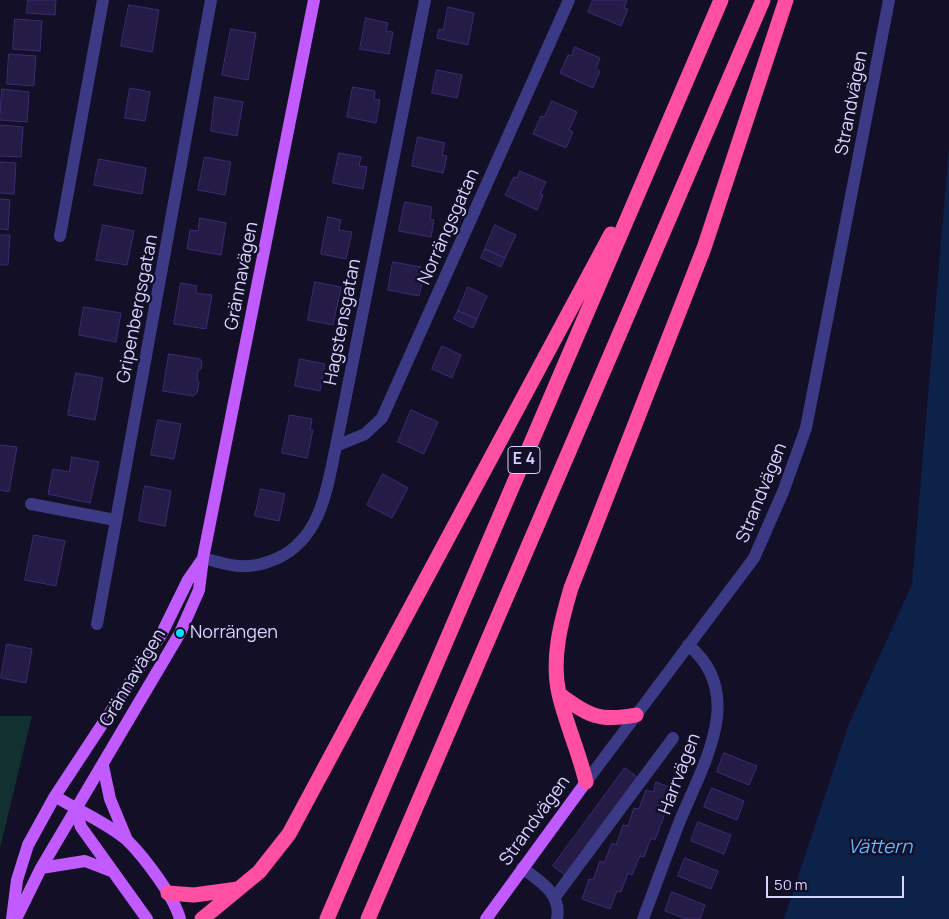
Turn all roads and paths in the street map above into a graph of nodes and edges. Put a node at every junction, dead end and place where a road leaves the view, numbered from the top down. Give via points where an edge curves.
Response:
1 (103, 0) edge
2 (211, 0) edge
3 (314, 0) edge
4 (425, 0) edge
5 (569, 0) edge
6 (722, 0) edge
7 (763, 0) edge
8 (786, 0) edge
9 (889, 0) edge
10 (657, 149) junction
11 (60, 236) dead end
12 (336, 446) junction
13 (31, 504) dead end
14 (115, 520) junction
15 (203, 558) junction
16 (97, 624) dead end
17 (688, 645) junction
18 (559, 694) junction
19 (636, 715) junction
20 (673, 738) dead end
21 (103, 766) junction
22 (586, 782) junction
23 (55, 796) junction
24 (75, 809) junction
25 (127, 840) junction
26 (41, 868) junction
27 (522, 868) junction
28 (111, 871) junction
29 (238, 889) junction
30 (168, 893) junction
31 (555, 897) junction
32 (12, 919) edge
33 (16, 919) edge
34 (147, 919) edge
35 (180, 919) edge
36 (202, 919) edge
37 (327, 919) edge
38 (368, 919) edge
39 (486, 919) edge
40 (556, 919) edge
41 (643, 919) edge

1 - 11 street
2 - 14 street, Gripenbergsgatan
3 - 15 main road, Grännavägen
4 - 12 street, Hagstensgatan
5 - 12 street, Norrängsgatan via 382,418 365,434
6 - 10 highway, E 4
7 - 38 highway, E 4
8 - 18 highway via 704,248 571,588 560,626
9 - 17 street, Strandvägen via 806,428 754,558
10 - 29 highway via 289,834 259,872
10 - 37 highway, E 4
12 - 15 street, Hagstensgatan via 316,521 302,542 285,555 263,565 241,566
13 - 14 street
14 - 16 street, Gripenbergsgatan
15 - 21 main road, Grännavägen via 199,590 184,626
15 - 23 main road, Grännavägen via 188,580 161,635
17 - 19 street, Strandvägen
17 - 41 street, Harrvägen via 705,660 715,681 718,698 715,733
18 - 19 highway via 586,714 600,718
18 - 22 highway
19 - 22 street, Strandvägen
20 - 31 street
21 - 24 main road, Grännavägen
21 - 25 main road via 110,799
22 - 27 main road, Strandvägen
23 - 24 main road
23 - 32 main road, Grännavägen via 28,845 17,880
24 - 25 main road
24 - 26 main road, Grännavägen
24 - 28 main road via 81,827
25 - 30 main road
26 - 28 main road via 85,861
26 - 33 main road, Grännavägen
27 - 31 street
27 - 39 main road, Strandvägen
28 - 34 main road via 130,892
29 - 30 highway via 194,895
29 - 36 highway
30 - 35 main road
31 - 40 street

